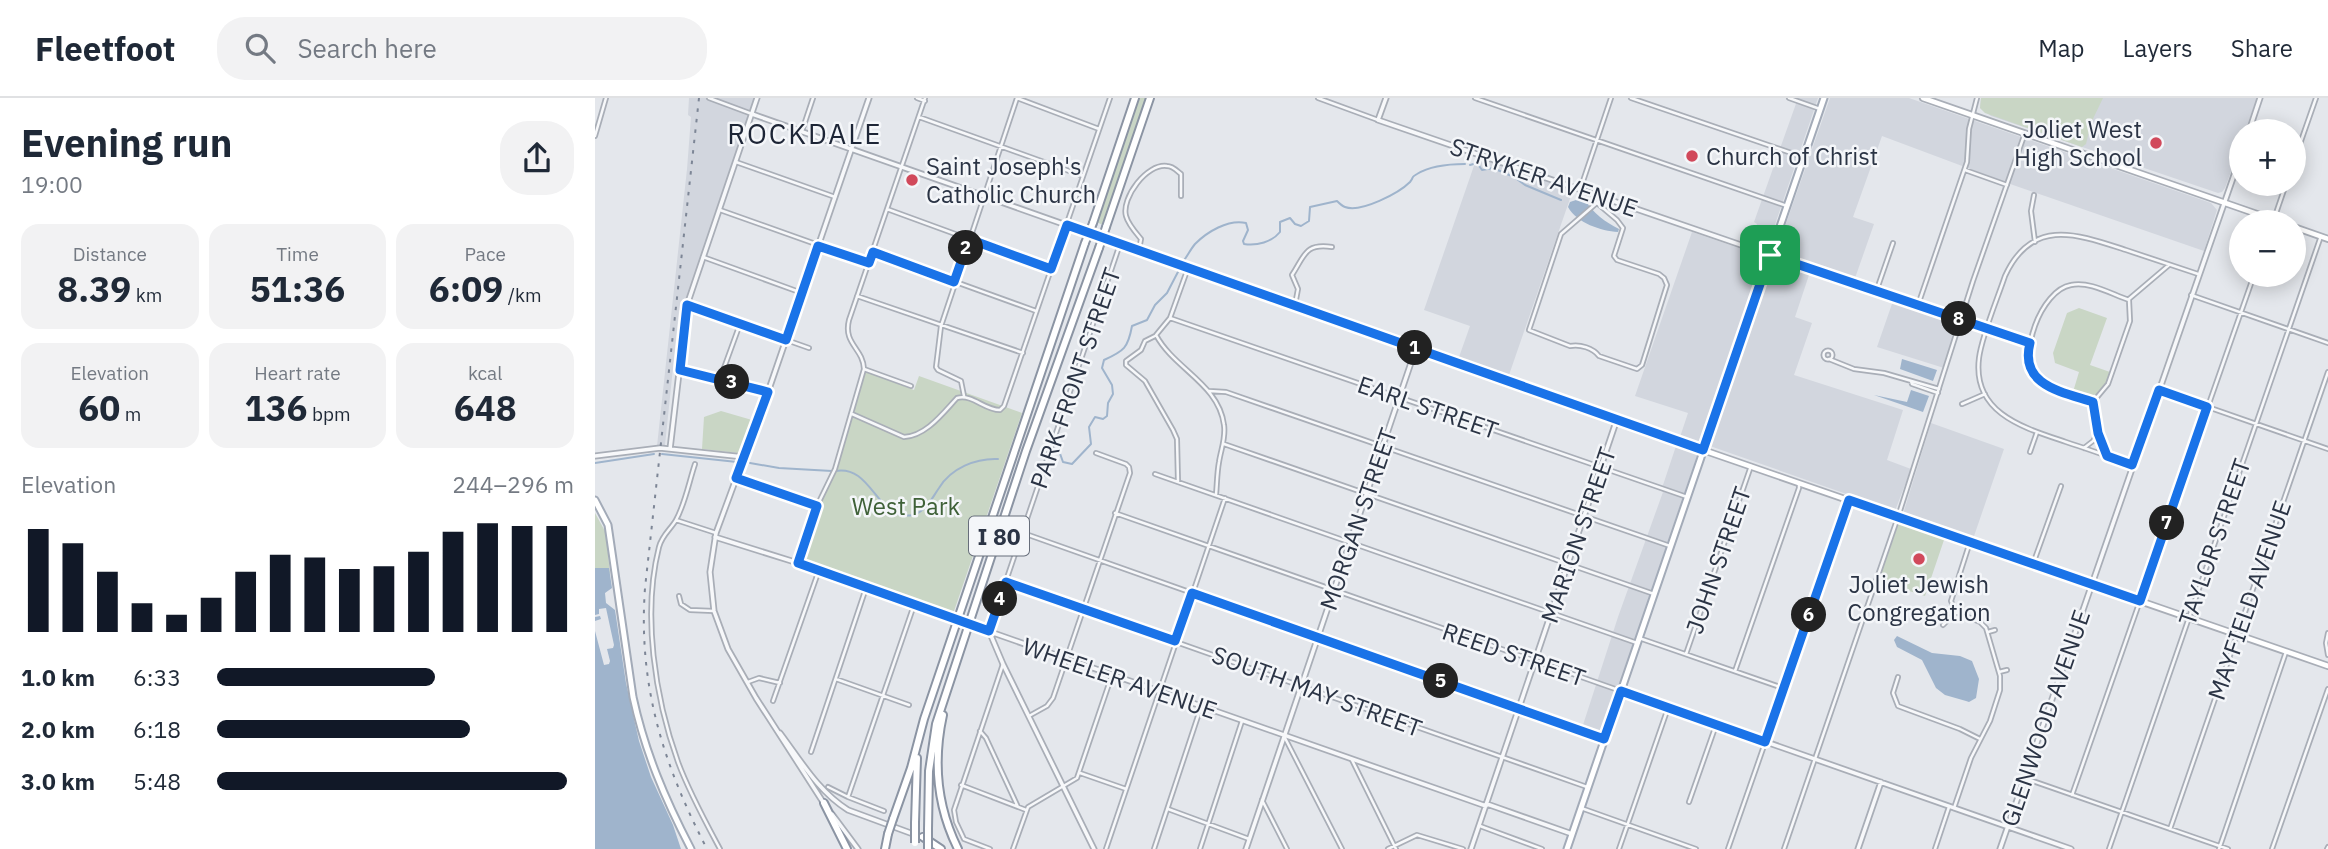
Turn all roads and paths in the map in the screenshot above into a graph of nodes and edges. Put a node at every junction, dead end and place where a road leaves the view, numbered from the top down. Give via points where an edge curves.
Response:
1 (606, 98) edge
2 (709, 98) edge
3 (757, 98) edge
4 (813, 98) edge
5 (869, 98) edge
6 (917, 98) edge
7 (1017, 98) edge
8 (1109, 98) edge
9 (1135, 98) edge
10 (1150, 98) edge
11 (1318, 98) edge
12 (1386, 98) edge
13 (1475, 98) edge
14 (1611, 98) edge
15 (1631, 98) edge
16 (1789, 98) edge
17 (1824, 98) edge
18 (1923, 98) edge
19 (1977, 98) edge
20 (2260, 98) edge
21 (2316, 98) edge
22 (925, 99) edge
23 (1820, 109) junction
24 (752, 114) junction
25 (1972, 115) junction
26 (919, 117) junction
27 (2253, 119) edge
28 (1378, 120) junction
29 (2306, 127) edge
30 (1099, 129) junction
31 (802, 131) junction
32 (2025, 133) junction
33 (595, 136) edge
34 (1597, 140) junction
35 (1001, 146) junction
36 (852, 149) junction
37 (1803, 157) junction
38 (736, 162) junction
39 (902, 166) junction
40 (1965, 170) junction
41 (1083, 176) junction
42 (2007, 185) junction
43 (2229, 188) edge
44 (1580, 190) junction
45 (2034, 195) dead end
46 (984, 196) junction
47 (1181, 196) dead end
48 (835, 197) junction
49 (1601, 197) junction
50 (2224, 202) junction
51 (1597, 203) junction
52 (1787, 206) junction
53 (887, 209) junction
54 (719, 210) junction
55 (2245, 210) edge
56 (1067, 225) junction
57 (2306, 231) edge
58 (2321, 236) junction
59 (969, 239) junction
60 (2328, 239) edge
61 (2035, 242) junction
62 (1893, 243) dead end
63 (1120, 244) junction
64 (818, 246) junction
65 (1332, 247) dead end
66 (1139, 250) junction
67 (873, 252) junction
68 (1770, 255) junction
69 (703, 257) junction
70 (869, 263) junction
71 (2169, 265) junction
72 (1188, 268) junction
73 (1051, 269) junction
74 (2199, 274) junction
75 (954, 282) junction
76 (2250, 287) edge
77 (1876, 292) junction
78 (802, 293) junction
79 (2191, 295) junction
80 (857, 296) junction
81 (2129, 300) junction
82 (687, 305) junction
83 (1295, 305) junction
84 (1917, 306) junction
85 (1036, 311) junction
86 (2241, 312) junction
87 (1170, 318) junction
88 (1961, 319) junction
89 (740, 324) junction
90 (941, 326) junction
91 (1988, 328) junction
92 (2288, 329) junction
93 (1156, 335) junction
94 (786, 340) junction
95 (2030, 343) junction
96 (2328, 343) edge
97 (809, 348) dead end
98 (1416, 348) junction
99 (1023, 353) junction
100 (1829, 359) dead end
101 (864, 369) junction
102 (680, 370) junction
103 (2328, 372) edge
104 (720, 379) junction
105 (911, 386) dead end
106 (2159, 390) junction
107 (1209, 391) junction
108 (1939, 391) junction
109 (768, 392) junction
110 (1985, 394) junction
111 (964, 396) junction
112 (1399, 397) junction
113 (2093, 402) junction
114 (1962, 404) dead end
115 (2207, 407) junction
116 (852, 414) junction
117 (1617, 419) junction
118 (2255, 424) junction
119 (2037, 432) junction
120 (2098, 433) junction
121 (2304, 440) junction
122 (1224, 444) junction
123 (1383, 445) junction
124 (2084, 448) junction
125 (670, 449) junction
126 (2328, 449) edge
127 (1703, 450) junction
128 (2030, 452) dead end
129 (1096, 453) dead end
130 (595, 456) edge
131 (2107, 456) junction
132 (744, 457) junction
133 (695, 464) dead end
134 (2132, 465) junction
135 (1751, 466) junction
136 (1601, 467) junction
137 (1156, 474) dead end
138 (736, 478) junction
139 (1178, 482) junction
140 (1799, 482) junction
141 (2061, 486) dead end
142 (1366, 494) junction
143 (1216, 495) junction
144 (1687, 497) junction
145 (1225, 498) junction
146 (595, 500) edge
147 (1849, 500) junction
148 (817, 506) junction
149 (1115, 513) junction
150 (1584, 516) junction
151 (1898, 517) junction
152 (676, 520) junction
153 (1023, 533) junction
154 (716, 535) junction
155 (1350, 542) junction
156 (1970, 542) junction
157 (1209, 545) junction
158 (1670, 546) junction
159 (1100, 561) junction
160 (798, 563) junction
161 (1567, 564) junction
162 (2033, 564) junction
163 (818, 570) junction
164 (1006, 582) junction
165 (2091, 584) junction
166 (866, 588) junction
167 (1334, 590) junction
168 (1192, 593) junction
169 (1654, 594) junction
170 (679, 596) dead end
171 (2140, 601) junction
172 (914, 605) junction
173 (1083, 608) junction
174 (714, 611) junction
175 (1956, 612) junction
176 (1551, 613) junction
177 (2188, 618) junction
178 (1943, 625) dead end
179 (1995, 630) dead end
180 (989, 631) junction
181 (1988, 632) junction
182 (2328, 632) edge
183 (2237, 635) junction
184 (1317, 638) junction
185 (1638, 640) junction
186 (1175, 641) junction
187 (2286, 652) junction
188 (1686, 654) junction
189 (2328, 655) edge
190 (1066, 659) junction
191 (1536, 660) junction
192 (1003, 664) junction
193 (957, 665) junction
194 (2328, 666) edge
195 (2007, 670) dead end
196 (1735, 671) junction
197 (1999, 672) junction
198 (1112, 675) junction
199 (1898, 677) dead end
200 (835, 679) junction
201 (748, 682) junction
202 (780, 683) junction
203 (1301, 685) junction
204 (1783, 688) junction
205 (2328, 688) edge
206 (1159, 691) junction
207 (1621, 691) junction
208 (883, 696) junction
209 (773, 702) dead end
210 (909, 705) dead end
211 (1201, 706) junction
212 (1668, 708) junction
213 (1519, 709) junction
214 (768, 716) junction
215 (1029, 716) junction
216 (1242, 721) junction
217 (1716, 725) junction
218 (980, 731) junction
219 (1284, 736) junction
220 (1604, 739) junction
221 (1980, 739) junction
222 (1765, 742) junction
223 (917, 746) junction
224 (811, 752) dead end
225 (1503, 757) junction
226 (1352, 760) junction
227 (1815, 760) junction
228 (1079, 773) junction
229 (2024, 778) junction
230 (1881, 782) junction
231 (961, 785) junction
232 (1064, 786) junction
233 (828, 787) dead end
234 (1588, 787) junction
235 (1126, 789) junction
236 (2072, 794) junction
237 (848, 797) junction
238 (1262, 800) junction
239 (1689, 802) dead end
240 (824, 803) junction
241 (1486, 805) junction
242 (1018, 807) junction
243 (1952, 807) junction
244 (1581, 808) junction
245 (1168, 809) junction
246 (1026, 810) junction
247 (884, 811) dead end
248 (2121, 812) junction
249 (1208, 824) junction
250 (1627, 824) junction
251 (1479, 826) junction
252 (2008, 827) junction
253 (2170, 829) junction
254 (1572, 834) junction
255 (923, 837) joint
256 (1249, 839) junction
257 (915, 846) edge
258 (1395, 847) edge
259 (2219, 847) edge
260 (691, 849) edge
261 (720, 849) edge
262 (848, 849) edge
263 (858, 849) edge
264 (885, 849) edge
265 (927, 849) edge
266 (943, 849) edge
267 (958, 849) edge
268 (990, 849) edge
269 (1013, 849) edge
270 (1094, 849) edge
271 (1106, 849) edge
272 (1154, 849) edge
273 (1200, 849) edge
274 (1245, 849) edge
275 (1287, 849) edge
276 (1342, 849) edge
277 (1388, 849) edge
278 (1463, 849) edge
279 (1471, 849) edge
280 (1542, 849) edge
281 (1567, 849) edge
282 (1619, 849) edge
283 (1696, 849) edge
284 (1728, 849) edge
285 (1784, 849) edge
286 (1858, 849) edge
287 (1935, 849) edge
288 (2000, 849) edge
289 (2071, 849) edge
290 (2109, 849) edge
291 (2228, 849) edge
292 (2272, 849) edge

1 - 33 street
2 - 24 street
3 - 24 street
4 - 31 street
5 - 36 street
6 - 22 street
7 - 30 street
7 - 35 street
8 - 30 street
9 - 223 highway, I 80, bridge
10 - 193 highway, I 80, bridge via 1026,451
11 - 28 street, STRYKER AVENUE
12 - 28 street
13 - 34 street
14 - 34 street
15 - 37 street
16 - 23 street
17 - 23 main road
18 - 25 main road
19 - 25 street
20 - 27 street
21 - 29 street
22 - 26 street
23 - 37 main road
24 - 31 street
24 - 38 street
25 - 32 main road
25 - 40 street
26 - 35 street
26 - 39 street
28 - 44 street, STRYKER AVENUE
30 - 41 street
31 - 36 street
32 - 42 street
32 - 50 main road
34 - 44 street
34 - 52 street
35 - 41 street
35 - 46 street
36 - 39 street
36 - 48 street
37 - 52 main road
38 - 48 street
38 - 54 street
39 - 46 street
39 - 53 street
40 - 42 street
40 - 84 street
41 - 56 street
42 - 88 street
43 - 50 street, GLENWOOD AVENUE
44 - 49 street, STRYKER AVENUE
45 - 61 street
46 - 56 street
46 - 59 street
47 - 66 street via 1181,174 1172,167 1157,167 1141,178 1125,209 1141,239
48 - 64 street
49 - 51 street
49 - 68 street, STRYKER AVENUE
50 - 55 main road
50 - 74 street, GLENWOOD AVENUE
51 - 51 street via 1623,228 1614,256 1617,260 1659,274 1667,285 1637,369 1529,330 1561,234
52 - 68 main road
53 - 59 street
53 - 67 street
54 - 64 street
54 - 69 street
56 - 63 street
56 - 73 street
57 - 58 main road
58 - 60 main road
58 - 92 street, TAYLOR STREET
59 - 73 street
59 - 75 street
61 - 71 street via 2074,234
61 - 91 street via 2010,266
62 - 77 street
63 - 66 street
63 - 153 street, PARK FRONT STREET
64 - 70 street
64 - 78 street
65 - 83 street via 1313,246 1292,275 1298,289
66 - 72 street
67 - 70 street
67 - 75 street
68 - 77 street
68 - 127 main road
69 - 78 street
69 - 82 street
70 - 80 street
71 - 74 street
71 - 81 street
72 - 83 street
72 - 87 street
73 - 85 street
74 - 79 street, GLENWOOD AVENUE
75 - 85 street
75 - 90 street
76 - 86 street
77 - 84 street
78 - 94 street
79 - 86 street
79 - 106 street, GLENWOOD AVENUE
80 - 90 street
80 - 101 street via 847,333
81 - 95 street via 2088,285 2060,288 2047,299
81 - 113 street via 2130,321 2104,391
82 - 89 street
82 - 102 street
83 - 98 street
84 - 88 street
85 - 99 street
86 - 92 street
86 - 115 street
87 - 93 street
87 - 112 street, EARL STREET
88 - 91 street
88 - 108 street
89 - 94 street
89 - 104 street
90 - 99 street
90 - 111 street via 936,367 961,381
91 - 95 street
91 - 110 street via 1978,368
92 - 96 street
92 - 118 street, TAYLOR STREET
93 - 107 street
93 - 139 street via 1145,341 1126,365 1145,381 1177,439
94 - 97 street
94 - 109 street
95 - 113 street via 2030,367 2039,380
98 - 112 street, MORGAN STREET
98 - 117 street
99 - 111 street via 1000,410
100 - 108 street
101 - 105 street
101 - 116 street
102 - 104 street
102 - 125 street
103 - 121 street, MAYFIELD AVENUE
104 - 109 street
106 - 115 street
106 - 134 street, GLENWOOD AVENUE
107 - 122 street via 1220,407
107 - 123 street via 1226,392
108 - 151 street
109 - 132 street
110 - 114 street
110 - 119 street via 2003,416
111 - 116 street via 911,437 893,434
112 - 123 street, MORGAN STREET
112 - 136 street, EARL STREET
113 - 120 street
115 - 118 street
115 - 171 street
116 - 148 street via 832,479
117 - 127 street
117 - 136 street, MARION STREET
118 - 121 street
118 - 177 street, TAYLOR STREET
119 - 124 street
119 - 128 street
120 - 124 street
120 - 131 street
121 - 126 street
121 - 183 street, MAYFIELD AVENUE
122 - 142 street
122 - 143 street
123 - 142 street, MORGAN STREET
123 - 150 street
124 - 131 street
125 - 130 street
125 - 132 street
127 - 135 main road
127 - 144 main road
129 - 149 street via 1129,467
131 - 134 street
132 - 138 street
133 - 152 street
134 - 165 street, GLENWOOD AVENUE
135 - 140 main road
135 - 188 street, JOHN STREET
136 - 144 street, EARL STREET
136 - 150 street, MARION STREET
137 - 139 street
138 - 148 street
138 - 154 street
139 - 143 street
140 - 147 main road
140 - 196 street
141 - 162 street
142 - 155 street, MORGAN STREET
142 - 161 street
143 - 145 street
144 - 158 main road
145 - 155 street
145 - 157 street
146 - 260 main road via 608,525 639,725 659,785
147 - 151 main road
147 - 204 street
148 - 160 street
149 - 157 street, REED STREET
149 - 159 street
150 - 158 street
150 - 161 street, MARION STREET
151 - 156 main road
151 - 227 street
152 - 154 street, WHEELER AVENUE
152 - 261 street via 663,537 656,564 652,624 656,673 679,764
153 - 159 street
153 - 164 street, PARK FRONT STREET
154 - 160 street, WHEELER AVENUE
154 - 174 street via 710,572
155 - 167 street, MORGAN STREET
155 - 176 street
156 - 162 main road
156 - 175 street via 1951,597
157 - 167 street, REED STREET
157 - 168 street
158 - 169 main road
159 - 168 street
159 - 173 street
160 - 163 street, WHEELER AVENUE
161 - 169 street
161 - 176 street, MARION STREET
162 - 165 main road
163 - 166 street, WHEELER AVENUE
163 - 202 street
164 - 173 street, SOUTH MAY STREET
164 - 180 street, PARK FRONT STREET
165 - 171 main road
165 - 229 street, GLENWOOD AVENUE
166 - 172 street, WHEELER AVENUE
166 - 200 street
167 - 184 street, MORGAN STREET
167 - 191 street, REED STREET
168 - 184 street
168 - 186 street
169 - 185 main road
170 - 174 street via 690,610
171 - 177 main road
171 - 236 street
172 - 180 street, WHEELER AVENUE, bridge
172 - 208 street
173 - 186 street, SOUTH MAY STREET
173 - 190 street
174 - 201 street via 727,649
175 - 178 street
175 - 181 street via 1980,622
176 - 185 street
176 - 191 street, MARION STREET
177 - 183 main road
177 - 248 street, TAYLOR STREET
179 - 181 street
180 - 190 street, WHEELER AVENUE
180 - 192 street
181 - 197 street
182 - 189 street
183 - 187 main road
183 - 253 street, MAYFIELD AVENUE
184 - 203 street, MORGAN STREET
184 - 213 street
185 - 188 street
185 - 207 main road
186 - 203 street, SOUTH MAY STREET
186 - 206 street
187 - 194 main road
187 - 259 street
188 - 196 street
190 - 198 street, WHEELER AVENUE
190 - 215 street via 1053,698
191 - 207 street, REED STREET
191 - 213 street, MARION STREET
192 - 215 street
192 - 218 street
193 - 265 highway, I 80, bridge via 936,724 929,771
193 - 267 highway via 942,717 937,764 941,802
195 - 197 street
196 - 204 street
197 - 221 street via 1998,699
198 - 206 street, WHEELER AVENUE
198 - 228 street
199 - 221 street via 1893,693 1898,706
200 - 208 street
200 - 224 street
201 - 202 street via 759,678
201 - 214 street
202 - 209 street
203 - 219 street, MORGAN STREET
203 - 225 street, SOUTH MAY STREET
204 - 222 street
205 - 292 street
206 - 211 street, WHEELER AVENUE
206 - 235 street
207 - 212 street, REED STREET
207 - 220 main road
208 - 210 street
208 - 237 street
211 - 216 street, WHEELER AVENUE
211 - 245 street
212 - 217 street, REED STREET
212 - 250 street
213 - 220 street
213 - 225 street, MARION STREET
214 - 240 street
214 - 255 street via 811,776 837,803
215 - 232 street
216 - 219 street, WHEELER AVENUE
216 - 249 street
217 - 222 street, REED STREET
217 - 239 street
218 - 231 street
218 - 242 street
219 - 226 street, WHEELER AVENUE
219 - 238 street, MORGAN STREET
219 - 276 street
220 - 234 main road
221 - 243 street
222 - 227 street, REED STREET
222 - 284 street
223 - 257 highway, I 80, bridge
223 - 264 highway, bridge
225 - 234 street, SOUTH MAY STREET
225 - 241 street, MARION STREET
226 - 241 street, WHEELER AVENUE
226 - 258 street
227 - 230 street, REED STREET
227 - 285 street
228 - 232 street
228 - 235 street
229 - 236 street
229 - 252 street, GLENWOOD AVENUE
230 - 243 street, REED STREET
230 - 286 street
231 - 242 street
231 - 268 street via 954,810 961,834
232 - 246 street
232 - 270 street
233 - 237 street
234 - 244 main road
235 - 271 street
236 - 248 street
237 - 247 street
238 - 256 street, MORGAN STREET
238 - 275 street
240 - 262 highway
240 - 263 street
241 - 251 street, MARION STREET
241 - 254 street, WHEELER AVENUE
242 - 246 street
243 - 252 street, REED STREET
243 - 287 street
244 - 250 street
244 - 254 main road
245 - 249 street
245 - 272 street
246 - 269 street
248 - 253 street
248 - 290 street, TAYLOR STREET
249 - 256 street
249 - 273 street
250 - 282 street
250 - 283 street
251 - 279 street, MARION STREET
251 - 280 street
252 - 288 street, GLENWOOD AVENUE
252 - 289 street, REED STREET
253 - 259 street
254 - 281 main road
255 - 266 highway
256 - 274 street, MORGAN STREET
258 - 277 street
258 - 278 street via 1421,835
259 - 291 street

